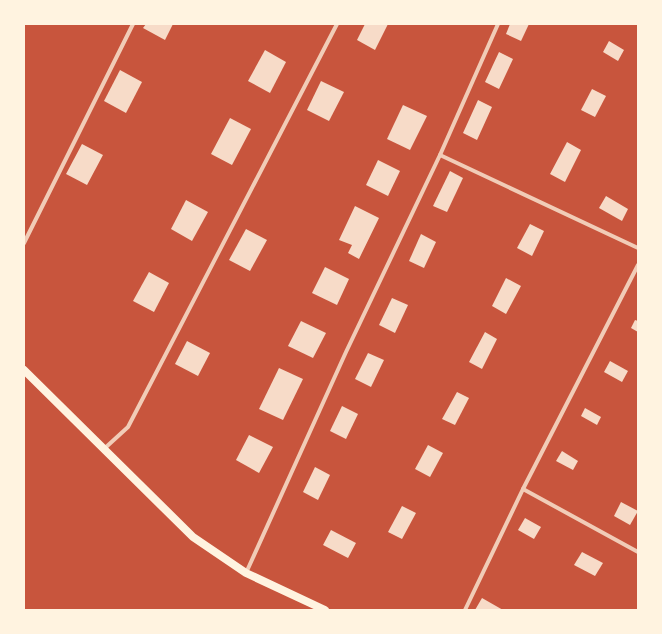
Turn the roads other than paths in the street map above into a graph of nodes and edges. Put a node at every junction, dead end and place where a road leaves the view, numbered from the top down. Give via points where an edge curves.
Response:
1 (133, 24) edge
2 (337, 24) edge
3 (498, 24) edge
4 (440, 155) junction
5 (24, 243) edge
6 (638, 248) edge
7 (638, 265) edge
8 (24, 370) edge
9 (105, 448) junction
10 (523, 489) junction
11 (638, 552) edge
12 (246, 573) junction
13 (325, 610) edge
14 (465, 610) edge

1 - 5 street
2 - 9 street via 128,427
3 - 4 street
4 - 6 street
4 - 12 street via 346,352
7 - 10 street
8 - 9 main road
9 - 12 main road via 193,537
10 - 11 street
10 - 14 street
12 - 13 main road

